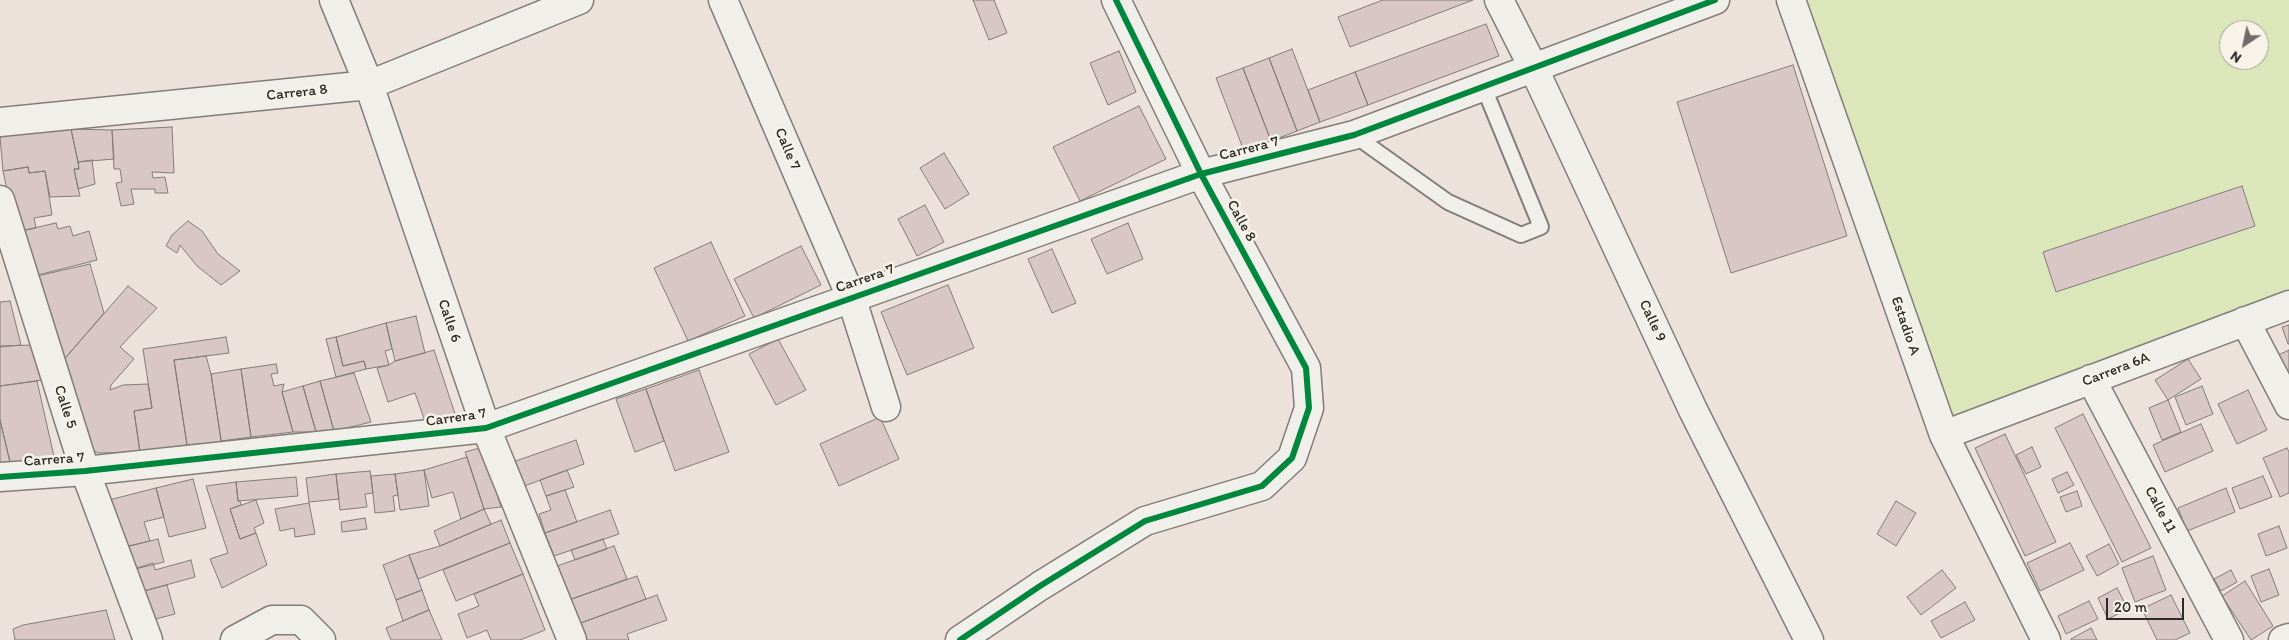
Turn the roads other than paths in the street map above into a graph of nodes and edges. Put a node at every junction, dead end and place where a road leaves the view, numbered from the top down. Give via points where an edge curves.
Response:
1 (334, 0) edge
2 (579, 0) edge
3 (723, 0) edge
4 (1116, 0) edge
5 (1499, 0) edge
6 (1715, 0) edge
7 (1791, 0) edge
8 (1534, 69) junction
9 (369, 86) junction
10 (1484, 88) junction
11 (0, 122) edge
12 (1354, 136) junction
13 (1201, 174) junction
14 (0, 200) edge
15 (850, 297) junction
16 (2289, 304) edge
17 (2245, 321) junction
18 (2091, 380) junction
19 (2289, 405) edge
20 (886, 408) dead end
21 (486, 428) junction
22 (1944, 435) junction
23 (86, 471) junction
24 (0, 477) edge
25 (2289, 638) edge
26 (148, 640) edge
27 (235, 640) edge
28 (321, 640) edge
29 (572, 640) edge
30 (960, 640) edge
31 (1809, 640) edge
32 (2046, 640) edge
33 (2230, 640) edge
34 (2283, 640) edge

1 - 9 street, Calle 6
2 - 9 street, Carrera 8
3 - 15 street, Calle 7
4 - 13 street, Calle 8
5 - 8 street, Calle 9
6 - 8 street, Carrera 7
7 - 22 street, Estadio A
8 - 10 street, Carrera 7
8 - 31 street, Calle 9 via 1693,410
9 - 11 street, Carrera 8
9 - 21 street, Calle 6
10 - 12 street, Carrera 7
10 - 12 lane via 1542,227 1521,235 1448,202
12 - 13 street, Carrera 7
13 - 15 street, Carrera 7
13 - 30 street, Calle 8 via 1306,368 1309,408 1292,458 1262,486 1145,521
14 - 23 street, Calle 5
15 - 20 street, Calle 7
15 - 21 street, Carrera 7
16 - 17 street, Carrera 6A
17 - 18 street, Carrera 6A
17 - 19 street
18 - 22 street, Carrera 6A
18 - 33 street, Calle 11
21 - 23 street, Carrera 7
21 - 29 street, Calle 6
22 - 32 street, Estadio A
23 - 24 street, Carrera 7
23 - 26 street, Calle 5
25 - 34 street
27 - 28 street via 272,620 301,620

